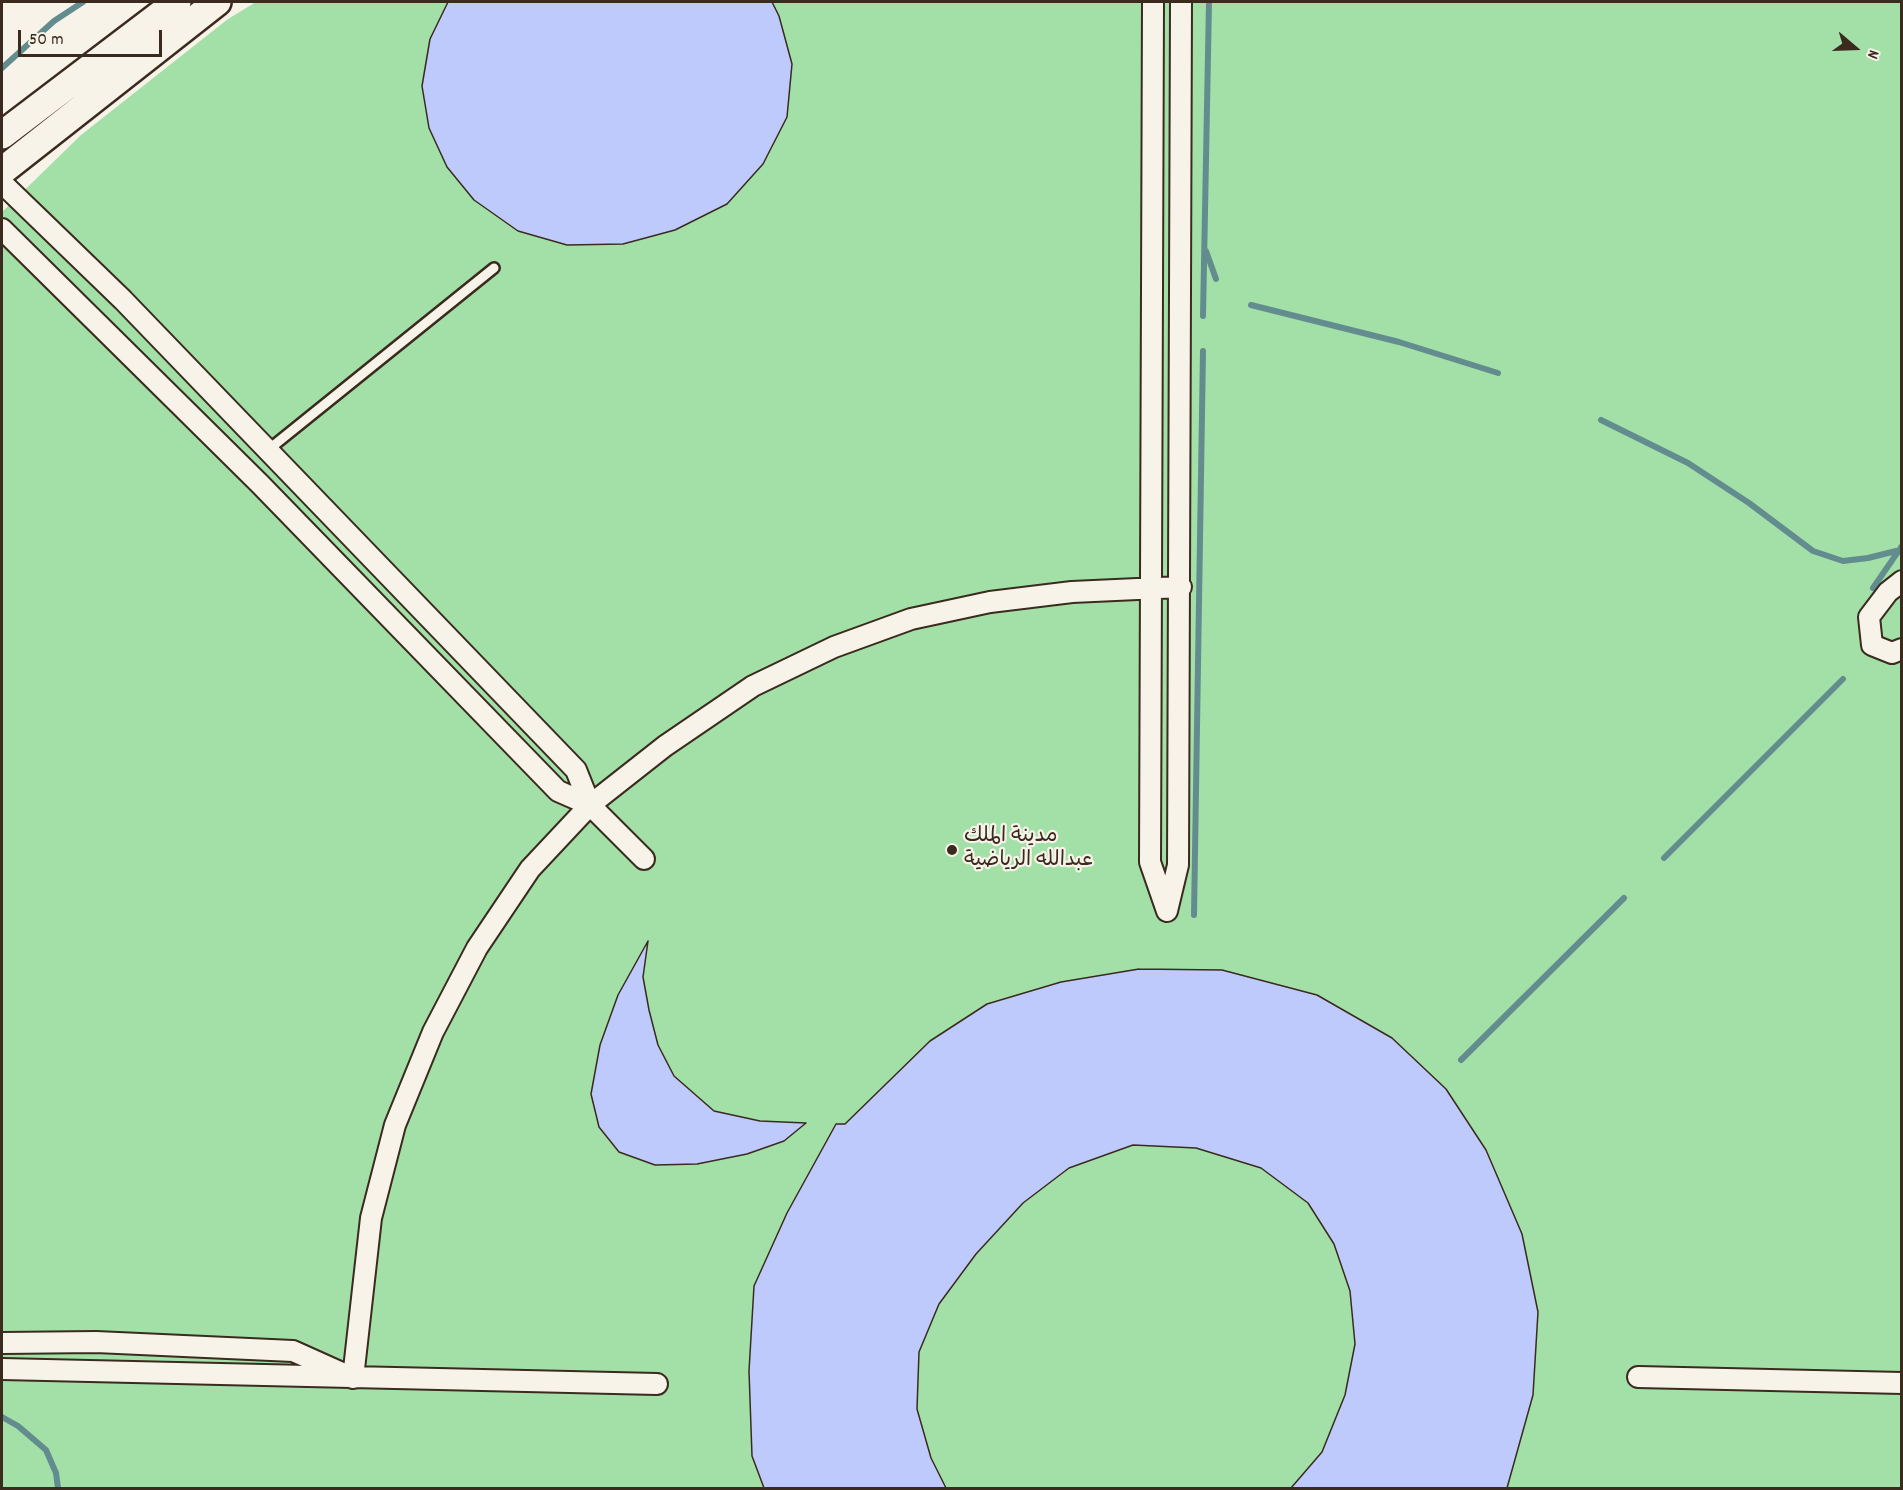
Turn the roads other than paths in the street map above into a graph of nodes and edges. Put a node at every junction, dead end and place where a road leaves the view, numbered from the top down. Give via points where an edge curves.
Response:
1 (177, 2) edge
2 (217, 2) edge
3 (1153, 2) edge
4 (1181, 2) edge
5 (2, 135) edge
6 (2, 171) edge
7 (2, 183) edge
8 (2, 229) edge
9 (494, 268) dead end
10 (268, 450) junction
11 (1902, 581) edge
12 (1181, 587) junction
13 (1153, 588) junction
14 (1902, 649) edge
15 (590, 805) junction
16 (644, 859) dead end
17 (2, 1343) edge
18 (2, 1369) edge
19 (1638, 1377) dead end
20 (352, 1378) junction
21 (1902, 1383) edge
22 (657, 1384) dead end

1 - 5 main road
2 - 6 main road
3 - 13 street
4 - 12 street
7 - 10 street via 123,300
8 - 15 street via 260,484 558,791
9 - 10 lane
10 - 15 street via 576,770
11 - 14 street via 1869,617 1872,645 1892,653
12 - 13 street
12 - 13 street via 1178,865 1167,911 1150,862
13 - 15 street via 990,602 911,619 834,647 753,687 665,746
15 - 16 street
15 - 20 street via 530,868 477,948 433,1032 394,1125 371,1218
17 - 20 street via 96,1342 293,1351
18 - 20 street
19 - 21 street
20 - 22 street

